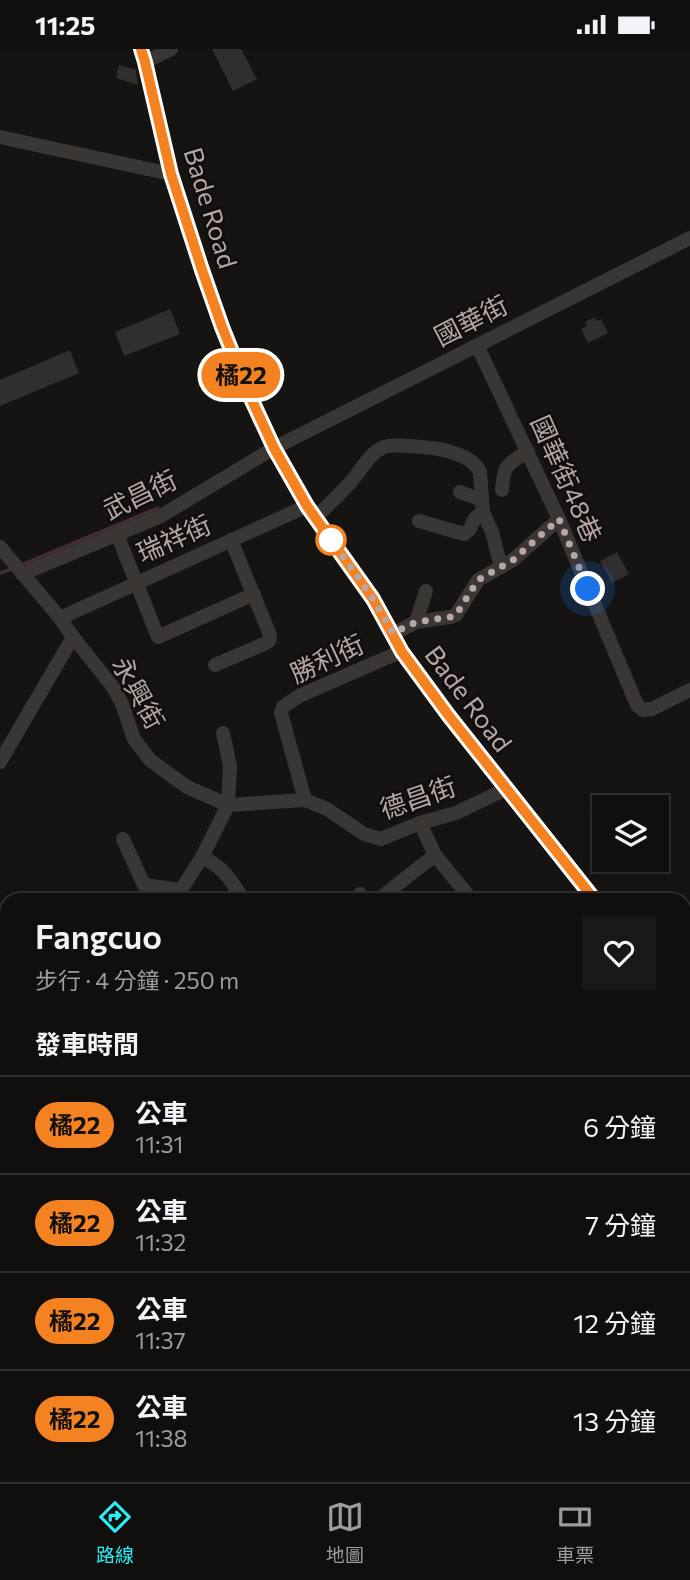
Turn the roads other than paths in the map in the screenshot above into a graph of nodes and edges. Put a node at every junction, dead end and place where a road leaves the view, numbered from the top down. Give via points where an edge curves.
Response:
1 (171, 49) edge
2 (143, 53) edge
3 (0, 137) edge
4 (171, 174) junction
5 (690, 238) edge
6 (477, 345) junction
7 (274, 448) junction
8 (528, 451) junction
9 (502, 490) dead end
10 (460, 492) dead end
11 (482, 506) junction
12 (311, 512) junction
13 (559, 519) junction
14 (419, 520) dead end
15 (117, 534) junction
16 (231, 540) junction
17 (0, 547) edge
18 (501, 567) junction
19 (18, 569) junction
20 (136, 583) junction
21 (426, 591) dead end
22 (254, 594) junction
23 (60, 618) junction
24 (416, 622) junction
25 (393, 633) junction
26 (73, 637) junction
27 (402, 652) junction
28 (215, 665) dead end
29 (690, 690) edge
30 (222, 733) dead end
31 (0, 762) edge
32 (506, 789) junction
33 (305, 800) junction
34 (228, 805) junction
35 (421, 823) junction
36 (123, 839) dead end
37 (435, 855) junction
38 (202, 857) junction
39 (172, 893) edge
40 (180, 893) edge
41 (239, 893) edge
42 (387, 893) edge
43 (466, 893) edge
44 (589, 893) edge

1 - 2 street
2 - 4 street, Bade Road
3 - 4 street
4 - 7 street, Bade Road via 222,327
5 - 6 street, 國華街
6 - 7 street, 國華街
6 - 8 street, 國華街48巷
7 - 12 street, Bade Road
7 - 15 street, 武昌街 via 161,516
8 - 9 street via 506,467
8 - 13 street, 國華街48巷
10 - 11 street
11 - 12 street via 480,472 463,455 393,445 385,446
11 - 14 street via 464,534
11 - 18 street
12 - 16 street, 瑞祥街
12 - 25 street, Bade Road
13 - 18 street
13 - 29 street, 國華街48巷 via 637,705 652,709
15 - 19 street, 武昌街
15 - 20 street
16 - 20 street, 瑞祥街
16 - 22 street
17 - 19 street, 永興街
18 - 24 street via 478,580 456,615
19 - 23 street, 永興街
20 - 22 street via 158,637
20 - 23 street, 瑞祥街
21 - 24 street
22 - 28 street via 269,641
23 - 26 street, 永興街
24 - 25 street
25 - 27 street, Bade Road
26 - 31 street
26 - 34 street, 永興街 via 113,687 134,739 150,760 187,787
27 - 32 street, Bade Road
27 - 33 street, 勝利街 via 283,707
30 - 34 street via 230,765
32 - 35 street, 德昌街 via 456,813
32 - 44 street, Bade Road
33 - 34 street, 德昌街
33 - 35 street, 德昌街 via 381,839
34 - 38 street
35 - 37 street
36 - 39 street via 144,885
37 - 42 street
37 - 43 street
38 - 40 street
38 - 41 street via 222,869

